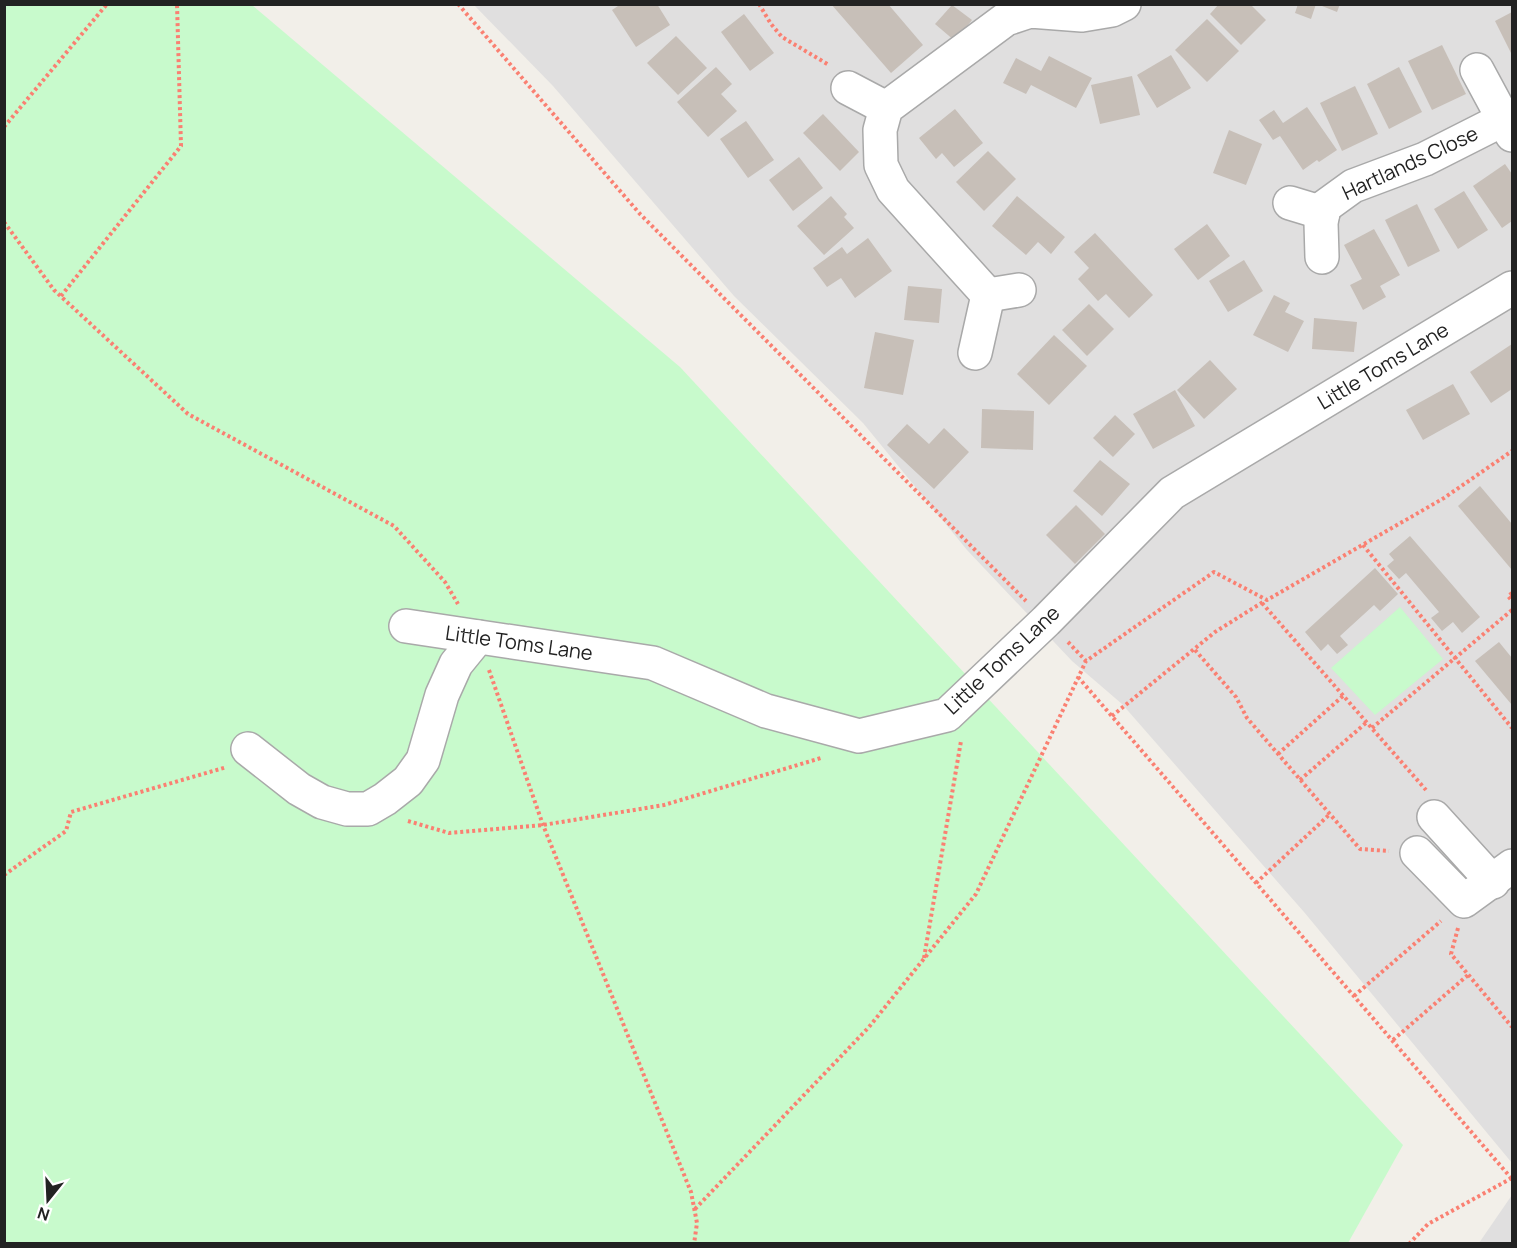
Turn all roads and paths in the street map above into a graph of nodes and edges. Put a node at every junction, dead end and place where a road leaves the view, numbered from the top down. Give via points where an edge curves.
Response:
1 (107, 4) edge
2 (177, 4) edge
3 (458, 4) edge
4 (759, 4) edge
5 (1124, 4) edge
6 (1024, 9) edge
7 (1477, 70) dead end
8 (848, 88) joint
9 (886, 108) junction
10 (4, 127) edge
11 (1508, 127) edge
12 (1290, 203) dead end
13 (1323, 213) junction
14 (4, 222) edge
15 (1322, 257) dead end
16 (1512, 288) edge
17 (61, 296) junction
18 (975, 353) dead end
19 (1512, 452) edge
20 (1363, 545) junction
21 (1512, 593) edge
22 (1512, 601) edge
23 (1264, 602) junction
24 (1512, 610) edge
25 (1046, 621) junction
26 (406, 626) dead end
27 (478, 637) junction
28 (1195, 650) junction
29 (1456, 658) junction
30 (1078, 677) junction
31 (1344, 695) junction
32 (1112, 716) junction
33 (1366, 722) junction
34 (1372, 728) junction
35 (1512, 728) edge
36 (859, 736) junction
37 (961, 740) dead end
38 (1278, 754) junction
39 (239, 758) joint
40 (1300, 780) junction
41 (368, 809) junction
42 (1330, 814) junction
43 (1434, 817) joint
44 (543, 825) junction
45 (1417, 853) joint
46 (1503, 874) edge
47 (4, 875) edge
48 (1256, 883) junction
49 (1464, 901) junction
50 (924, 959) junction
51 (1468, 975) junction
52 (1354, 996) junction
53 (1512, 1028) edge
54 (1393, 1040) junction
55 (1512, 1178) edge
56 (695, 1210) junction
57 (694, 1244) edge
58 (1409, 1244) edge

1 - 10 path
2 - 17 path via 181,146
3 - 25 path via 640,214
4 - 8 path via 782,37 839,72
5 - 6 street via 1082,15
6 - 9 street
7 - 11 street, Hartlands Close
8 - 9 street
9 - 18 street via 880,130 881,165 893,190 1004,292
11 - 13 street, Hartlands Close via 1353,186 1324,207
12 - 13 street, Hartlands Close
13 - 15 street, Hartlands Close
14 - 17 path
16 - 25 street, Little Toms Lane via 1172,493
17 - 27 path via 188,414 394,526 445,582
19 - 20 path via 1444,498
20 - 23 path
20 - 29 path
21 - 22 path via 1508,596
23 - 28 path via 1215,632
23 - 30 path via 1214,572 1086,661
23 - 31 path
24 - 29 path
25 - 36 street, Little Toms Lane via 947,715
26 - 27 street, Little Toms Lane
27 - 36 street, Little Toms Lane via 654,663 766,711
27 - 41 street via 456,664 447,684 423,760 408,781
27 - 44 path
28 - 32 path
28 - 38 path
29 - 34 path
29 - 35 path
30 - 32 path
30 - 50 path via 976,894
31 - 33 path
31 - 38 path
32 - 48 path
33 - 34 path
33 - 40 path
34 - 43 path via 1433,798
36 - 44 path via 851,749 663,805
37 - 50 path
38 - 40 path
39 - 41 street via 322,802 347,809
39 - 47 path via 71,812 66,831
40 - 42 path
41 - 44 path via 449,833
42 - 45 path via 1360,849
42 - 48 path
43 - 46 street
44 - 56 path
45 - 49 street
46 - 49 street
48 - 52 path
49 - 51 path via 1451,954
49 - 52 path
50 - 56 path via 869,1027
51 - 53 path
51 - 54 path
52 - 54 path
54 - 55 path
55 - 58 path via 1428,1224
56 - 57 path

